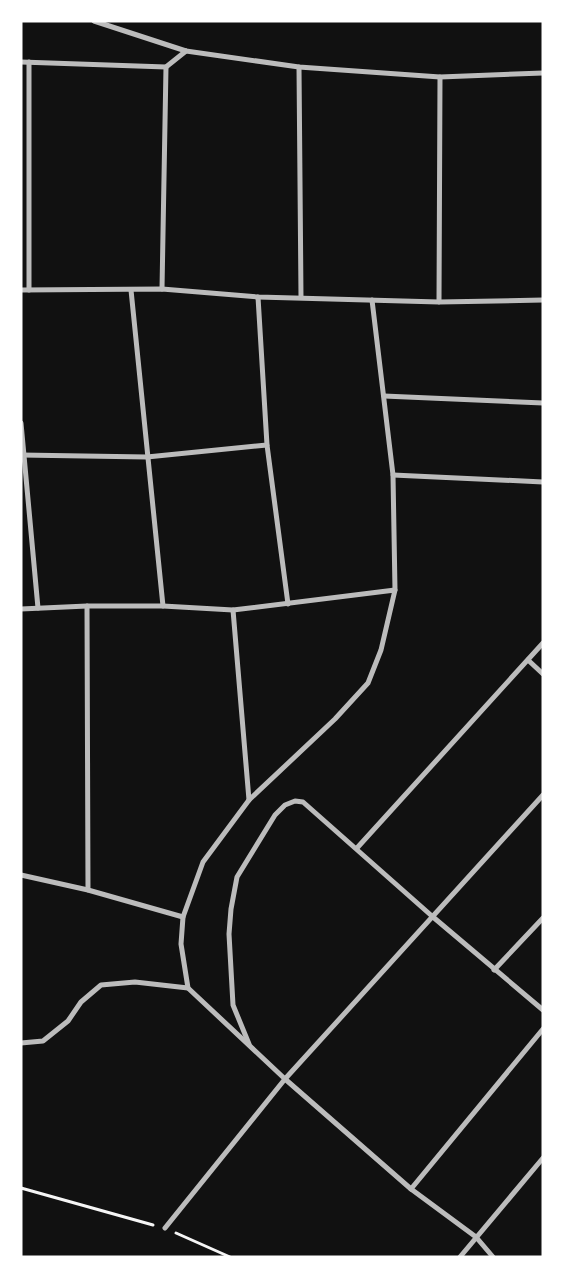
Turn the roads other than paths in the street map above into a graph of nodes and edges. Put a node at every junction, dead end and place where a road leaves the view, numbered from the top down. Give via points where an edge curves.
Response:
1 (94, 21) edge
2 (186, 51) junction
3 (21, 62) edge
4 (29, 62) junction
5 (166, 67) junction
6 (299, 67) junction
7 (543, 73) edge
8 (440, 78) junction
9 (162, 289) junction
10 (21, 290) edge
11 (28, 290) junction
12 (131, 290) junction
13 (258, 297) junction
14 (301, 297) junction
15 (372, 300) junction
16 (543, 300) edge
17 (439, 302) junction
18 (384, 396) junction
19 (543, 404) edge
20 (21, 422) edge
21 (268, 445) junction
22 (23, 455) edge
23 (147, 457) junction
24 (393, 475) junction
25 (543, 482) edge
26 (395, 590) junction
27 (288, 604) junction
28 (87, 606) junction
29 (163, 606) junction
30 (38, 608) junction
31 (21, 610) edge
32 (233, 610) junction
33 (543, 643) edge
34 (528, 660) junction
35 (543, 674) edge
36 (543, 795) edge
37 (249, 800) junction
38 (356, 848) junction
39 (21, 875) edge
40 (88, 890) junction
41 (183, 917) junction
42 (433, 917) junction
43 (543, 918) edge
44 (494, 970) junction
45 (188, 988) junction
46 (543, 1010) edge
47 (543, 1029) edge
48 (21, 1043) edge
49 (250, 1046) junction
50 (285, 1079) junction
51 (543, 1158) edge
52 (410, 1188) junction
53 (165, 1228) road end
54 (476, 1237) junction
55 (460, 1257) edge
56 (493, 1257) edge

1 - 2 street
2 - 5 street
2 - 6 street
3 - 4 street
4 - 5 street
4 - 11 street
5 - 9 street
6 - 8 street
6 - 14 street
7 - 8 street
8 - 17 street
9 - 12 street
9 - 13 street
10 - 11 street
11 - 12 street
12 - 23 street
13 - 14 street
13 - 21 street
14 - 15 street
15 - 17 street
15 - 18 street
16 - 17 street
18 - 19 street
18 - 24 street
20 - 22 street
21 - 23 street
21 - 27 street
22 - 23 street
22 - 30 street
23 - 29 street
24 - 25 street
24 - 26 street
26 - 27 street
26 - 37 street via 381,650 368,684
27 - 32 street
28 - 29 street
28 - 30 street
28 - 40 street
29 - 32 street
30 - 31 street
32 - 37 street
33 - 34 street
34 - 35 street
34 - 38 street
36 - 42 street
37 - 41 street via 203,862
38 - 42 street
38 - 49 street via 303,802 295,801 275,815 237,877 229,934 233,1005
39 - 40 street
40 - 41 street
41 - 45 street via 181,944
42 - 44 street
42 - 50 street
43 - 44 street
44 - 46 street
45 - 48 street via 134,982 101,985 81,1002 68,1021 43,1041
45 - 49 street
47 - 52 street
49 - 50 street
50 - 52 street
50 - 53 street
51 - 54 street
52 - 54 street
54 - 55 street
54 - 56 street

